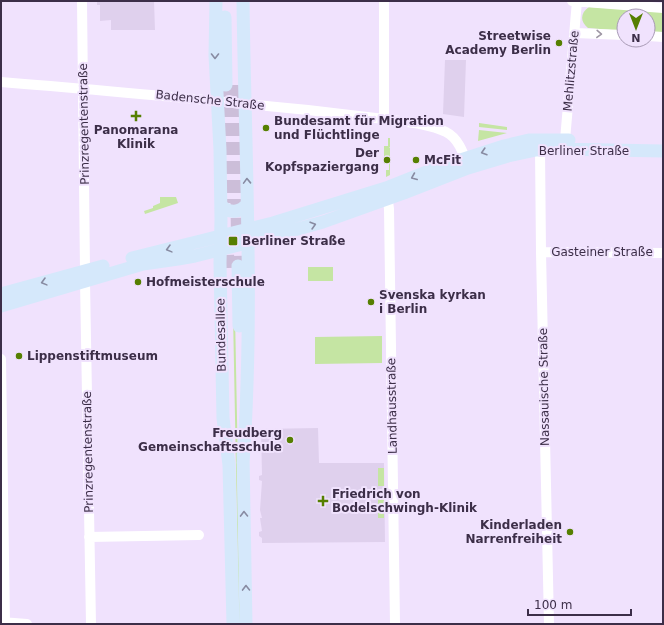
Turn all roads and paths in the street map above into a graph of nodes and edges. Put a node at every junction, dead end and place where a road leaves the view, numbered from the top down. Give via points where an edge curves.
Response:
1 (82, 1) edge
2 (216, 1) edge
3 (224, 1) edge
4 (234, 1) edge
5 (243, 1) edge
6 (384, 1) edge
7 (572, 1) edge
8 (577, 1) edge
9 (663, 8) edge
10 (574, 33) junction
11 (616, 35) edge
12 (1, 82) edge
13 (83, 88) junction
14 (217, 101) junction
15 (244, 104) junction
16 (384, 119) junction
17 (565, 140) junction
18 (663, 142) edge
19 (540, 150) junction
20 (663, 151) edge
21 (466, 163) junction
22 (387, 193) junction
23 (248, 204) junction
24 (221, 205) junction
25 (221, 236) junction
26 (248, 236) junction
27 (220, 249) junction
28 (541, 252) junction
29 (663, 253) edge
30 (85, 276) junction
31 (1, 294) edge
32 (1, 306) edge
33 (1, 359) edge
34 (243, 463) junction
35 (229, 465) junction
36 (199, 535) dead end
37 (89, 537) junction
38 (4, 623) edge
39 (27, 624) edge
40 (90, 624) edge
41 (233, 624) edge
42 (246, 624) edge
43 (395, 624) edge
44 (549, 624) edge

1 - 13 street, Prinzregentenstraße
2 -> 14 main road, Bundesallee
3 - 4 main road via 230,85
5 - 15 main road, Bundesallee
6 - 16 street
7 - 8 street
8 - 9 street
8 - 10 street, Mehlitzstraße
10 -> 11 street
10 - 17 street, Mehlitzstraße
12 - 13 street, Badensche Straße
13 - 14 street, Badensche Straße
13 - 30 street, Prinzregentenstraße
14 - 15 street, Badensche Straße
14 - 24 main road, Bundesallee
15 - 16 street, Badensche Straße
23 -> 15 main road, Bundesallee
16 - 21 street, Badensche Straße via 416,124 450,135 458,142
17 - 18 main road, Berliner Straße
17 -> 21 main road, Berliner Straße via 529,140 504,146
19 - 20 main road, Berliner Straße
19 - 21 main road, Berliner Straße
19 - 28 street, Nassauische Straße
21 - 22 main road, Berliner Straße
22 - 26 main road, Berliner Straße via 268,224
22 - 43 street, Landhausstraße via 393,397
23 - 24 main road via 242,210 234,212 226,210
23 - 26 main road, Bundesallee
24 - 25 main road, Bundesallee
25 - 26 main road, Berliner Straße
25 - 27 main road, Bundesallee
25 -> 30 main road, Berliner Straße
26 - 27 main road, Berliner Straße
26 - 34 main road, Bundesallee via 247,417
27 - 30 main road, Berliner Straße
27 - 35 main road, Bundesallee via 223,418
28 - 29 street, Gasteiner Straße
28 - 44 street, Nassauische Straße
30 -> 31 main road, Berliner Straße
30 - 32 main road, Berliner Straße
30 - 37 street, Prinzregentenstraße
33 - 38 street
34 - 35 main road, Bundesallee via 233,267
42 -> 34 main road, Bundesallee
35 - 41 main road, Bundesallee
36 - 37 street
37 - 40 street, Prinzregentenstraße
38 - 39 street

